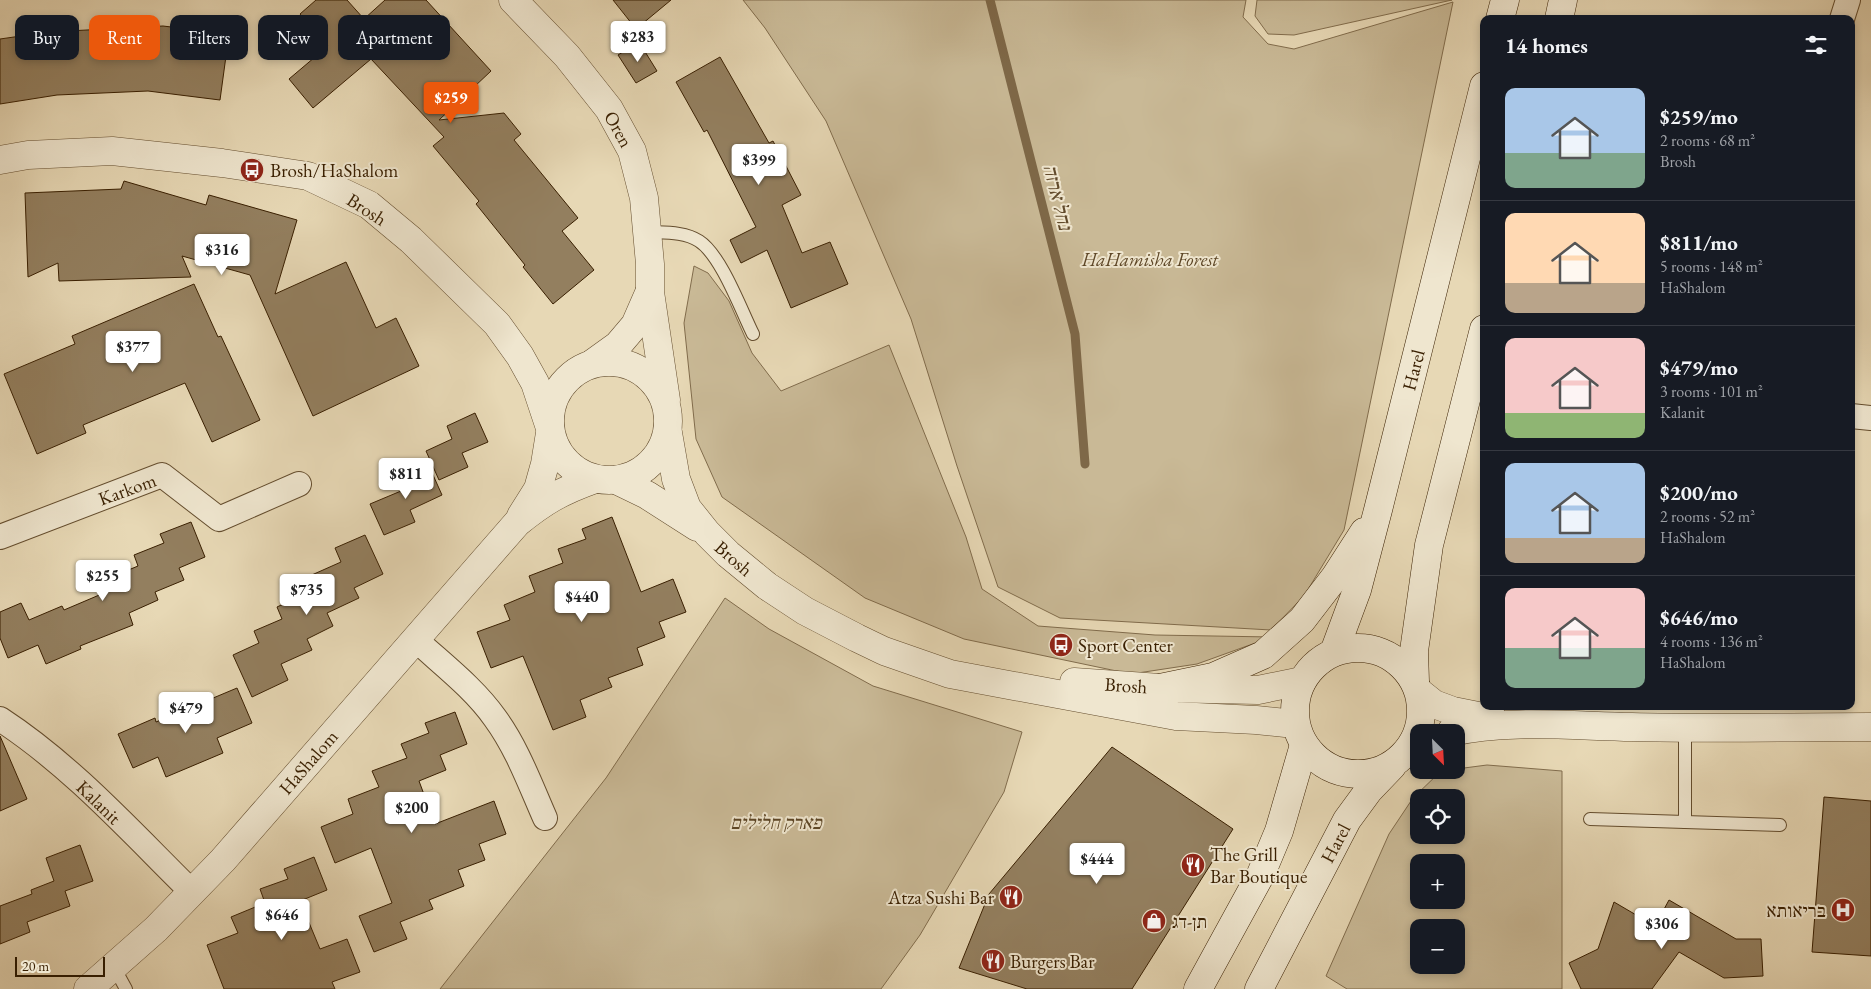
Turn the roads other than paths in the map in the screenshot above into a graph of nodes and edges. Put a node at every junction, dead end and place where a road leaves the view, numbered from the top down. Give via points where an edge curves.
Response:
1 (513, 0) edge
2 (1505, 0) edge
3 (1563, 0) edge
4 (1848, 0) edge
5 (1501, 15) edge
6 (1560, 15) edge
7 (1843, 15) edge
8 (1480, 102) edge
9 (0, 160) edge
10 (646, 232) junction
11 (650, 292) junction
12 (753, 334) dead end
13 (1480, 345) edge
14 (593, 363) junction
15 (666, 400) junction
16 (1855, 416) edge
17 (1871, 418) edge
18 (550, 429) junction
19 (668, 433) junction
20 (605, 479) junction
21 (300, 484) dead end
22 (1378, 510) junction
23 (517, 523) junction
24 (707, 534) junction
25 (0, 537) edge
26 (416, 639) junction
27 (1334, 652) junction
28 (950, 674) junction
29 (1302, 681) junction
30 (1417, 687) junction
31 (1160, 688) junction
32 (0, 719) edge
33 (1420, 724) edge
34 (1524, 725) junction
35 (1871, 727) edge
36 (1685, 728) junction
37 (1465, 729) edge
38 (1300, 735) junction
39 (1410, 749) edge
40 (545, 818) dead end
41 (1590, 819) dead end
42 (1685, 822) junction
43 (1780, 825) dead end
44 (192, 892) junction
45 (120, 978) edge
46 (88, 989) edge
47 (1198, 989) edge
48 (1259, 989) edge

1 - 10 street, Oren via 567,56 609,109 632,151 644,198
2 - 5 street
3 - 6 street
4 - 7 street
8 - 22 street, Harel
9 - 18 street, Brosh via 28,155 112,151 222,163 308,176 369,205 410,240 501,329 535,383
10 - 11 street, Oren
10 - 12 lane via 682,234 699,241 715,257
11 - 14 street, Oren via 635,325 618,345
11 - 15 street, Oren
13 - 30 street via 1429,545 1414,650
14 - 15 street via 628,364 644,372 657,384
14 - 18 street via 568,377 558,390 551,407
15 - 19 street
16 - 17 street
18 - 20 street via 556,448 566,462 579,473
18 - 23 street, HaShalom via 538,490
19 - 20 street via 661,450 649,465 634,475
19 - 24 street, Brosh via 676,479 687,508
20 - 23 street, HaShalom via 565,490 540,504
20 - 24 street, Brosh via 639,490
21 - 25 street, Karkom via 219,518 162,475
22 - 27 street, Harel via 1357,590
22 - 31 street via 1335,577 1302,620 1263,655 1213,677
23 - 26 street, HaShalom
24 - 28 street, Brosh via 767,586 842,632
26 - 40 street via 471,690 494,717 512,744
26 - 44 street, HaShalom
27 - 29 street via 1315,664
27 - 30 street via 1352,648 1371,649 1389,655 1404,667
28 - 31 street, Brosh
28 - 38 street, Brosh via 1176,716 1256,720
29 - 31 street, Brosh via 1258,690
29 - 38 street via 1294,709
30 - 33 street via 1422,709
30 - 34 street via 1434,704 1453,711
32 - 44 street, Kalanit via 80,783
34 - 36 street
34 - 37 street
35 - 36 street
36 - 42 lane
38 - 39 street via 1318,761 1337,771 1358,775 1379,771
38 - 47 street via 1279,830 1261,874
39 - 48 street, Harel via 1369,790 1347,820
41 - 42 lane
42 - 43 lane
44 - 45 street, HaShalom via 156,930
45 - 46 street, HaShalom

